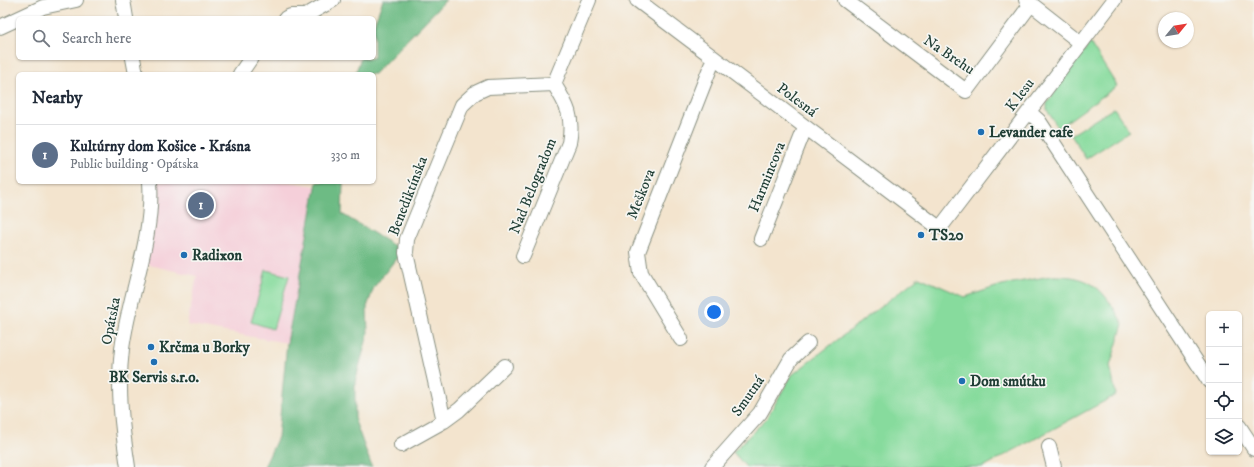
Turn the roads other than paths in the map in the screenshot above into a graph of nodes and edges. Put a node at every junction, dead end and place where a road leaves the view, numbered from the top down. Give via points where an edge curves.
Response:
1 (76, 0) edge
2 (123, 0) edge
3 (333, 0) edge
4 (589, 0) edge
5 (637, 0) edge
6 (845, 0) edge
7 (1114, 0) edge
8 (1028, 2) edge
9 (24, 16) edge
10 (126, 16) edge
11 (291, 16) edge
12 (305, 16) edge
13 (305, 16) edge
14 (16, 20) edge
15 (0, 27) edge
16 (1081, 43) junction
17 (714, 58) junction
18 (133, 60) edge
19 (250, 60) edge
20 (136, 72) edge
21 (241, 72) edge
22 (554, 84) junction
23 (1029, 112) junction
24 (805, 128) junction
25 (150, 184) edge
26 (938, 227) joint
27 (761, 239) dead end
28 (523, 256) dead end
29 (681, 339) dead end
30 (808, 343) dead end
31 (505, 366) dead end
32 (1206, 376) edge
33 (444, 421) junction
34 (1242, 431) edge
35 (401, 445) dead end
36 (1049, 447) dead end
37 (1254, 449) edge
38 (128, 467) edge
39 (712, 467) edge
40 (1054, 467) edge

1 - 9 street via 43,7
2 - 10 street
3 - 13 street
4 - 22 street
5 - 17 street, Polesná
6 - 8 street, Na Brehu via 966,91
7 - 16 street, K lesu
8 - 16 street
11 - 12 street
14 - 15 street
16 - 23 street, K lesu
17 - 24 street, Polesná
17 - 29 street, Meškova via 638,252 641,273
18 - 20 street
19 - 21 street
22 - 28 street, Nad Belogradom via 565,101 572,124 571,133
22 - 33 street, Benediktínska via 488,87 468,98 462,105 407,239 406,253
23 - 26 street, K lesu via 943,224
23 - 32 street via 1039,121
24 - 26 street, Polesná
24 - 27 street, Harmincova
25 - 38 street, Opátska via 149,220 122,348 119,382
30 - 39 street, Smutná via 791,359 760,413
31 - 33 street
33 - 35 street
34 - 37 street
36 - 40 street

